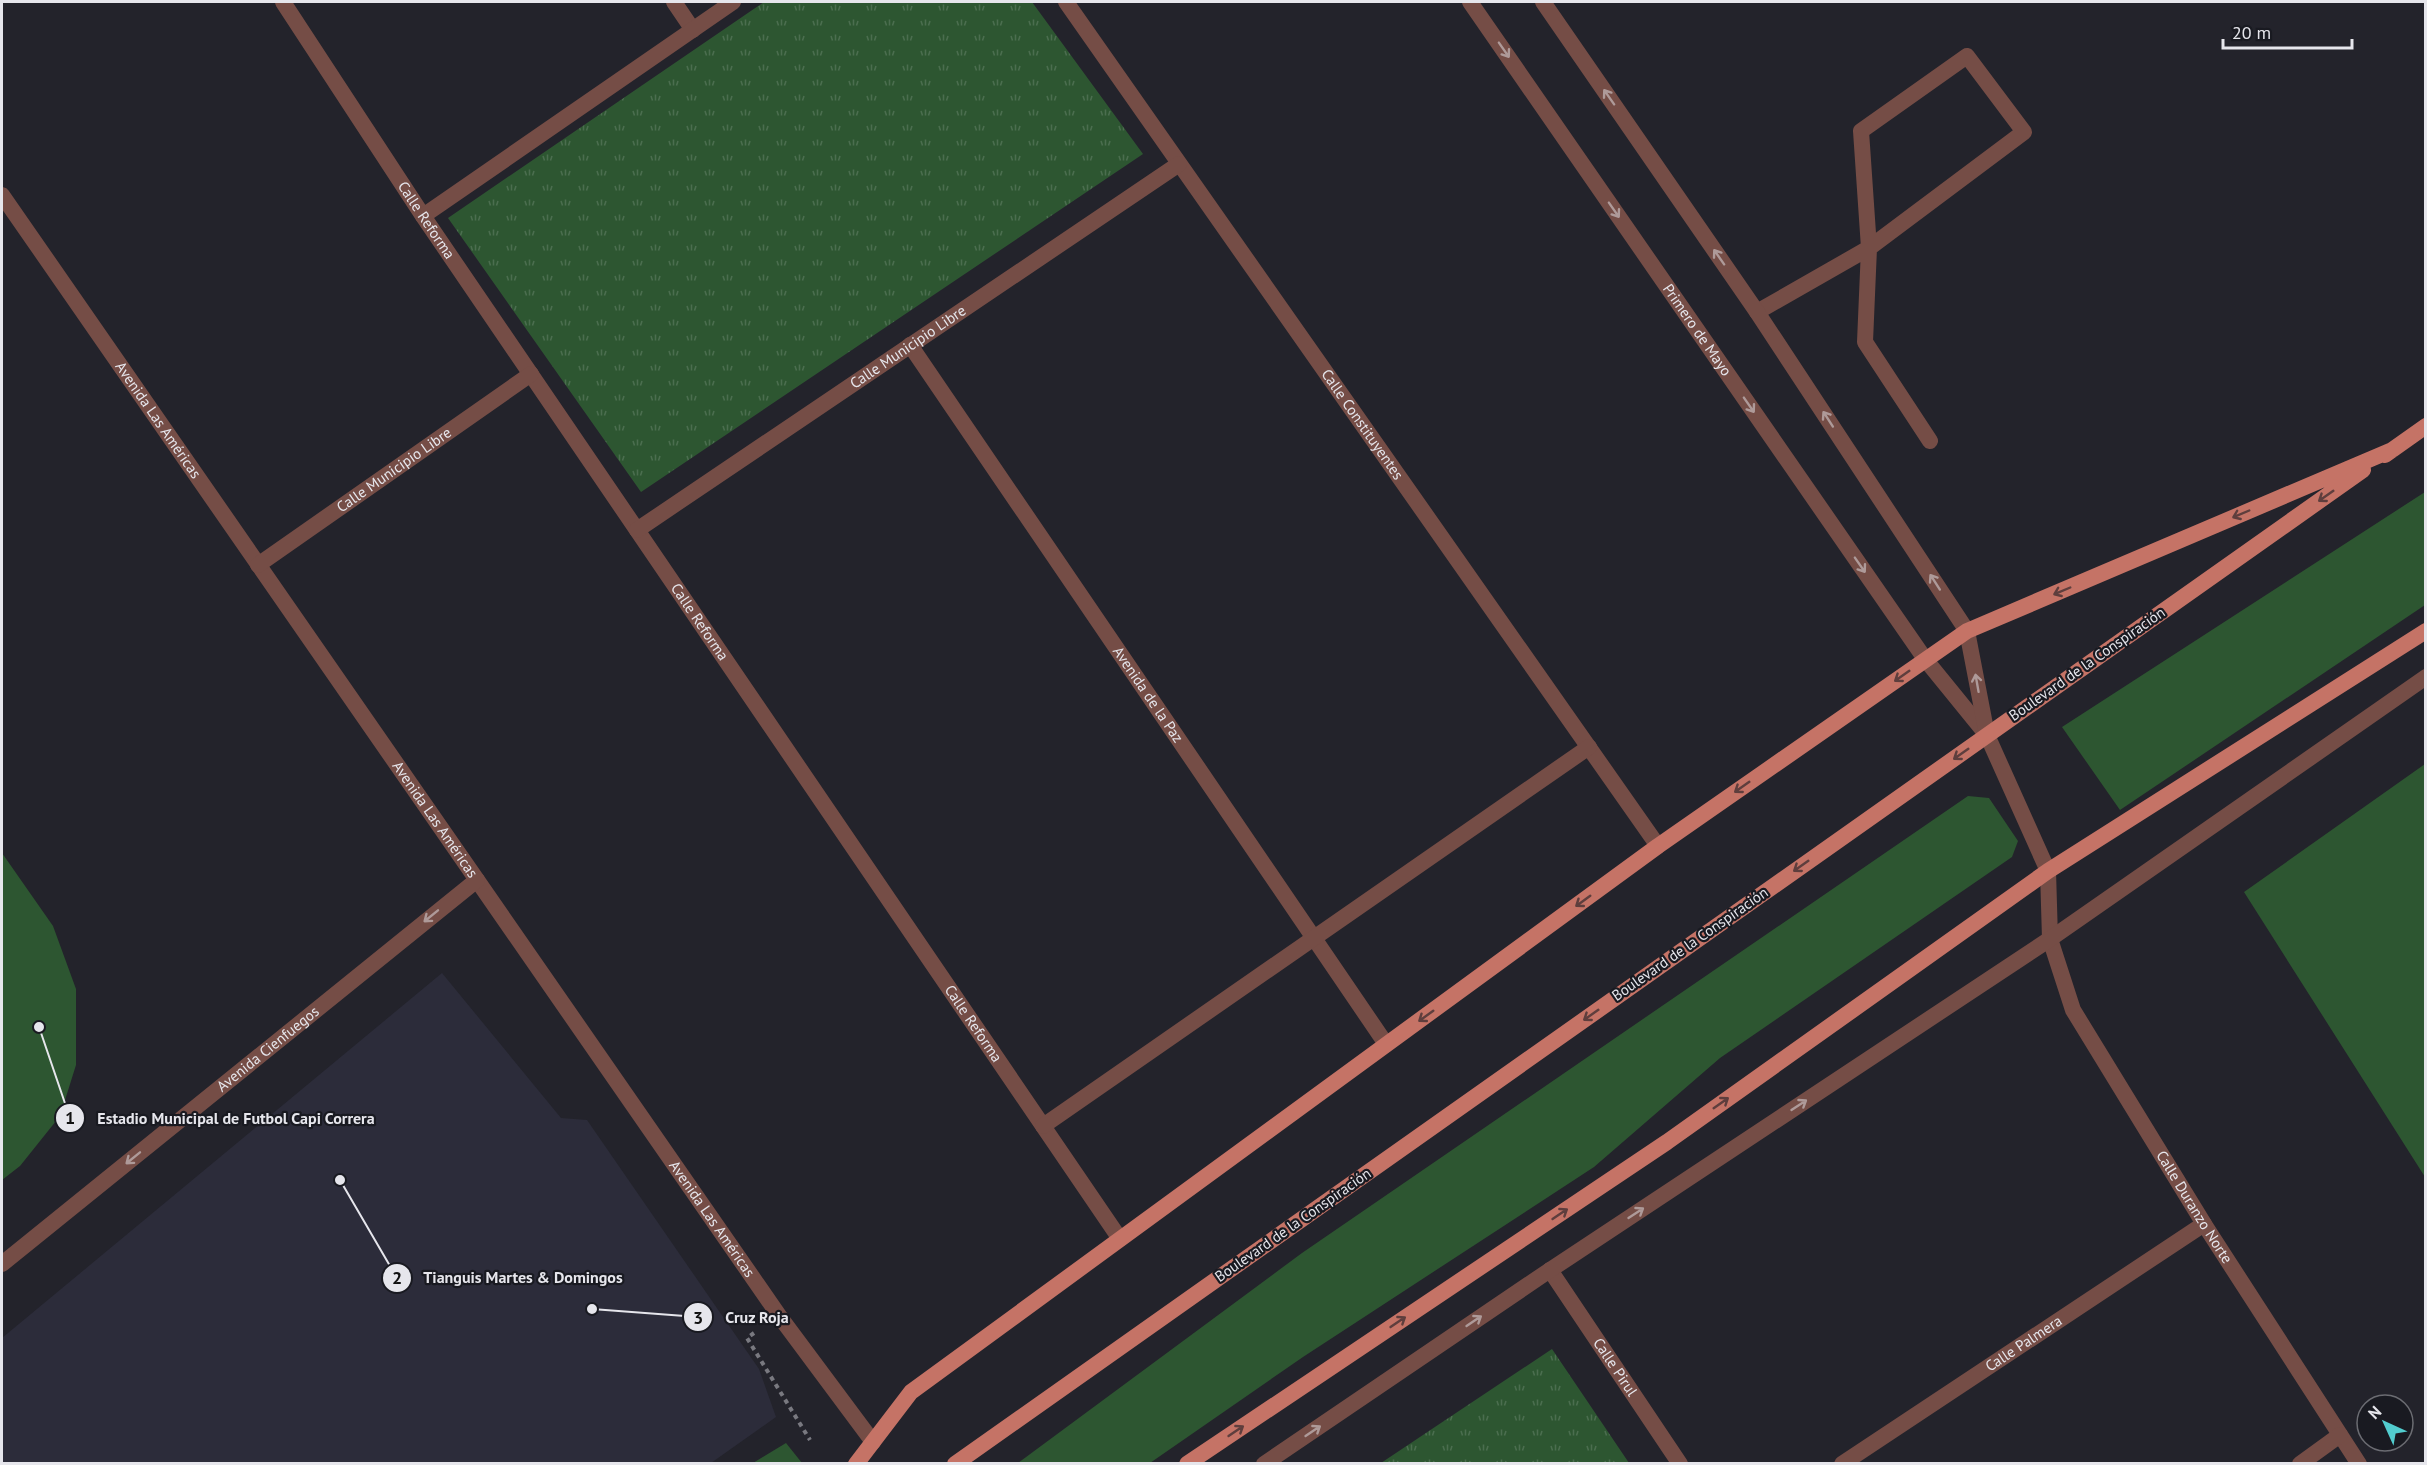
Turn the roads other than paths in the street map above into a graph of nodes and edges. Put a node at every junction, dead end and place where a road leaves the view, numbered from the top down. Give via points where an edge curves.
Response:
1 (283, 2) edge
2 (674, 2) edge
3 (733, 2) edge
4 (1066, 2) edge
5 (1470, 2) edge
6 (1543, 2) edge
7 (693, 30) junction
8 (1179, 164) junction
9 (2, 195) edge
10 (423, 216) junction
11 (1869, 248) junction
12 (1757, 312) junction
13 (910, 345) junction
14 (531, 374) junction
15 (2426, 426) edge
16 (1930, 441) dead end
17 (2392, 450) junction
18 (637, 530) junction
19 (258, 565) junction
20 (1967, 631) junction
21 (2426, 631) edge
22 (1925, 659) junction
23 (2426, 676) edge
24 (1987, 735) junction
25 (1589, 747) junction
26 (1658, 846) junction
27 (2048, 871) junction
28 (477, 880) junction
29 (2050, 939) junction
30 (1315, 940) junction
31 (1386, 1044) junction
32 (1043, 1126) junction
33 (2204, 1224) junction
34 (1120, 1239) junction
35 (2, 1264) edge
36 (1550, 1270) junction
37 (2340, 1435) junction
38 (873, 1442) junction
39 (856, 1464) edge
40 (956, 1464) edge
41 (1187, 1464) edge
42 (1264, 1464) edge
43 (1680, 1464) edge
44 (1842, 1464) edge
45 (2300, 1464) edge
46 (2359, 1464) edge

1 - 10 street, Calle Reforma
2 - 7 street
3 - 7 street
4 - 8 street, Calle Constituyentes
5 -> 22 street, Primero de Mayo
12 -> 6 street
7 - 10 street
8 - 13 street, Calle Municipio Libre
8 - 25 street, Calle Constituyentes
9 - 19 street, Avenida Las Américas
10 - 14 street, Calle Reforma
11 - 11 street via 2024,132 1967,56 1861,131
11 - 12 street
11 - 16 street via 1866,342
20 -> 12 street
13 - 18 street, Calle Municipio Libre
13 - 30 street, Avenida de la Paz
14 - 18 street, Calle Reforma
14 - 19 street, Calle Municipio Libre
15 - 17 main road, Boulevard de la Conspiración
17 -> 20 main road
17 -> 24 main road, Boulevard de la Conspiración
18 - 32 street, Calle Reforma
19 - 28 street, Avenida Las Américas
20 - 22 main road
24 -> 20 street
21 - 27 main road
22 - 24 street, Primero de Mayo
22 -> 26 main road
23 - 29 street
24 - 27 street
24 -> 40 main road, Boulevard de la Conspiración
25 - 26 street, Calle Constituyentes
25 - 30 street
26 -> 31 main road
27 - 29 street, Calle Duranzo Norte
41 -> 27 main road via 1667,1142
28 -> 35 street, Avenida Cienfuegos
28 - 38 street, Avenida Las Américas via 780,1317
29 - 33 street, Calle Duranzo Norte via 2073,1010
36 -> 29 street
30 - 31 street, Avenida de la Paz
30 - 32 street
31 - 34 main road
32 - 34 street, Calle Reforma
33 - 37 street, Calle Duranzo Norte
33 - 44 street, Calle Palmera
34 - 38 main road via 911,1392
42 -> 36 street
36 - 43 street, Calle Pirul
37 - 45 street
37 - 46 street, Calle Duranzo Norte
38 - 39 main road

